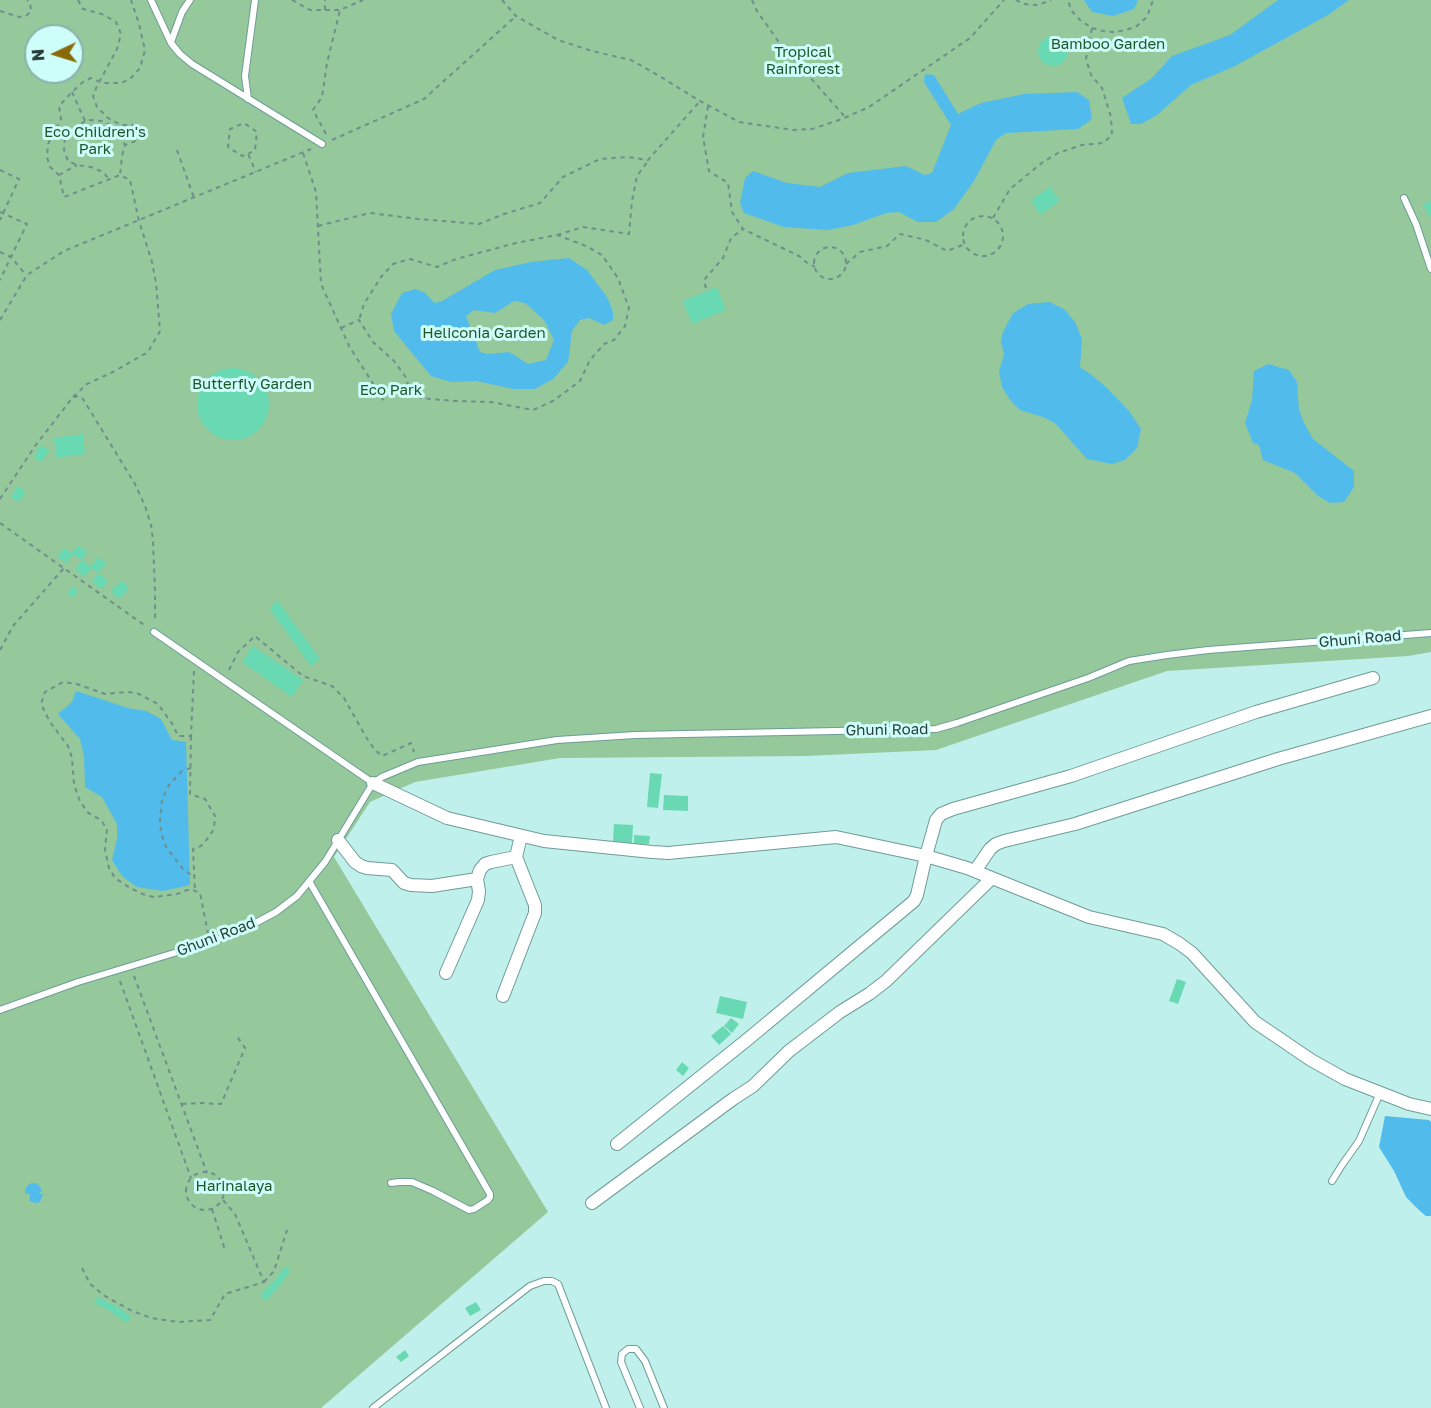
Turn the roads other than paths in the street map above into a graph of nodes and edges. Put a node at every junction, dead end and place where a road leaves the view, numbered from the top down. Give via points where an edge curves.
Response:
1 (152, 0) edge
2 (190, 0) edge
3 (255, 0) edge
4 (171, 43) junction
5 (248, 99) junction
6 (322, 144) road end
7 (1404, 198) dead end
8 (1431, 269) edge
9 (154, 632) road end
10 (1431, 633) edge
11 (1374, 678) dead end
12 (1431, 716) edge
13 (373, 783) junction
14 (521, 836) junction
15 (338, 840) junction
16 (928, 856) junction
17 (516, 857) junction
18 (971, 869) junction
19 (992, 878) junction
20 (477, 879) junction
21 (309, 881) junction
22 (446, 973) dead end
23 (503, 996) dead end
24 (0, 1010) edge
25 (1380, 1094) junction
26 (1431, 1109) edge
27 (617, 1144) dead end
28 (1332, 1181) dead end
29 (392, 1183) dead end
30 (592, 1203) dead end
31 (373, 1408) edge
32 (606, 1408) edge
33 (640, 1408) edge
34 (664, 1408) edge

1 - 4 lane
2 - 4 lane
3 - 5 lane via 245,76
4 - 5 lane via 192,64
5 - 6 lane
7 - 8 lane
9 - 13 lane
10 - 13 lane, Ghuni Road via 1208,650 1129,662 936,729 557,740 417,763
11 - 16 street via 940,814
12 - 18 street via 1278,759 1075,824 1004,841
13 - 14 street via 447,818
13 - 15 lane, Ghuni Road
14 - 16 street via 668,853 836,837
14 - 17 street
15 - 20 street via 361,866 392,870 411,885
15 - 21 lane, Ghuni Road
16 - 18 street
16 - 27 street via 914,901
17 - 20 street via 485,864
17 - 23 street via 535,914
18 - 19 street
19 - 25 street via 1089,917 1163,934 1192,953 1255,1022 1311,1060
19 - 30 street via 886,981 789,1051 753,1086
20 - 22 street via 478,900
21 - 24 lane, Ghuni Road via 276,912 248,927
21 - 29 lane via 490,1197 469,1210 412,1182
25 - 26 street
25 - 28 lane via 1359,1141
31 - 32 lane via 530,1286 552,1281 558,1284
33 - 34 lane via 621,1362 628,1349 636,1349 645,1361

